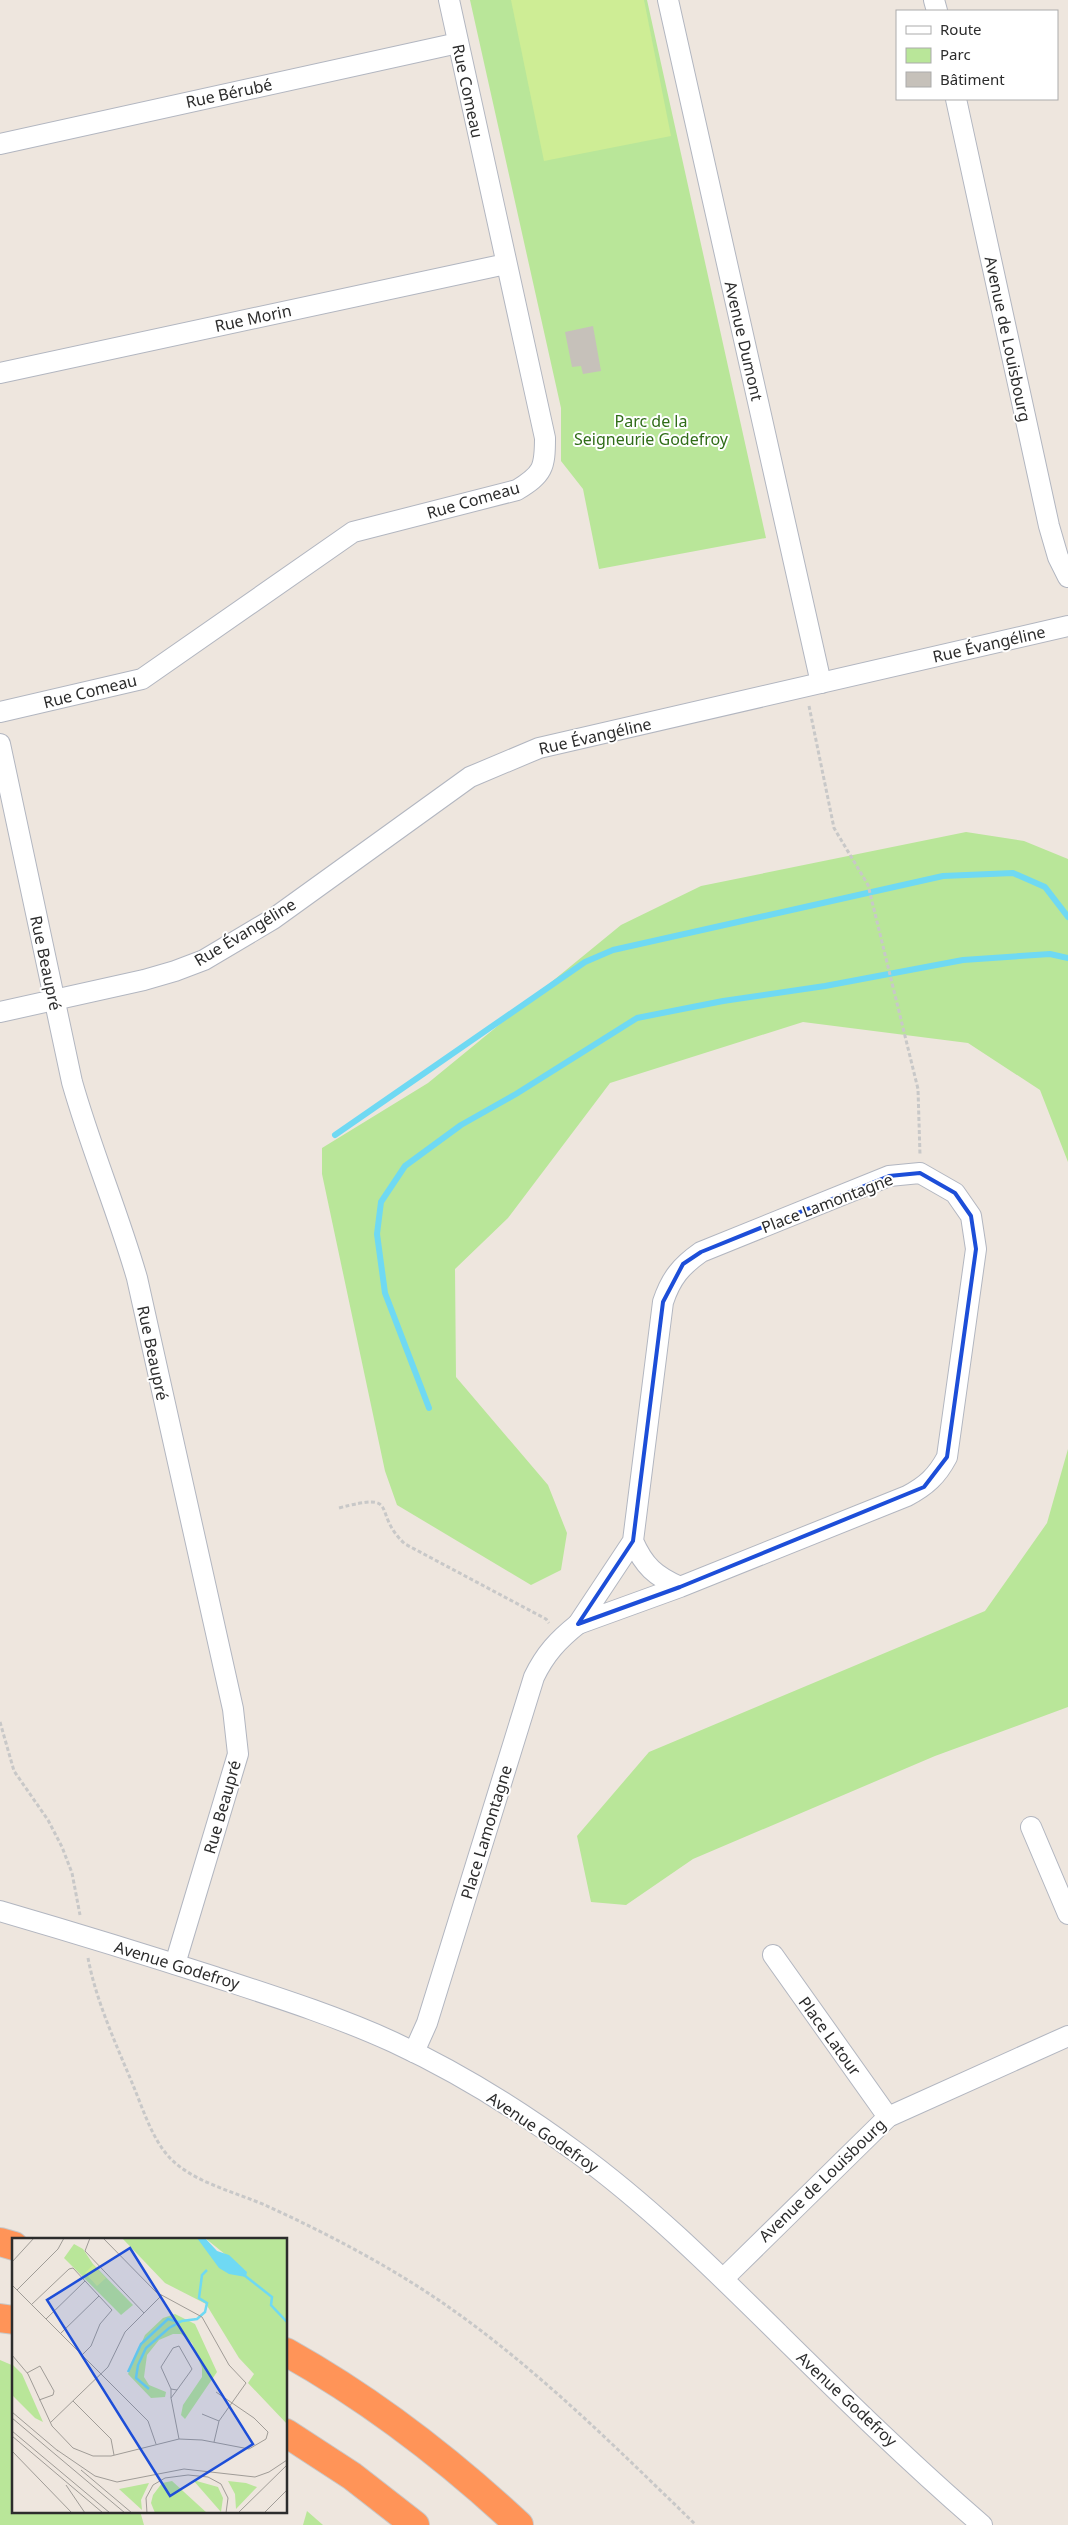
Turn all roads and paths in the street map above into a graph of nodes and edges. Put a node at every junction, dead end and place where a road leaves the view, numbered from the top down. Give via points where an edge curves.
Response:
1 (449, 0) edge
2 (668, 0) edge
3 (458, 43) junction
4 (956, 100) edge
5 (0, 144) edge
6 (506, 264) junction
7 (0, 372) edge
8 (1068, 577) edge
9 (1068, 626) edge
10 (813, 685) junction
11 (0, 712) edge
12 (0, 744) edge
13 (54, 999) junction
14 (0, 1012) edge
15 (920, 1173) junction
16 (338, 1508) dead end
17 (633, 1541) junction
18 (680, 1587) junction
19 (546, 1619) dead end
20 (578, 1624) junction
21 (0, 1722) edge
22 (1031, 1827) dead end
23 (0, 1911) edge
24 (1068, 1914) edge
25 (81, 1920) dead end
26 (88, 1955) dead end
27 (773, 1955) dead end
28 (176, 1964) junction
29 (1068, 2036) edge
30 (414, 2052) junction
31 (888, 2117) junction
32 (724, 2278) junction
33 (288, 2353) edge
34 (288, 2434) edge
35 (415, 2525) edge
36 (519, 2525) edge
37 (696, 2525) edge
38 (982, 2525) edge

1 - 3 street, Rue Comeau
2 - 10 street, Avenue Dumont
3 - 5 street, Rue Bérubé
3 - 6 street, Rue Comeau
4 - 8 street, Avenue de Louisbourg via 1049,526
6 - 7 street, Rue Morin
6 - 11 street, Rue Comeau via 544,438 545,463 536,478 517,490 353,532 142,679
9 - 10 street, Rue Évangéline
10 - 13 street, Rue Évangéline via 539,748 470,777 273,919 204,960 144,980
10 - 15 path via 834,828 868,885 918,1089
12 - 13 street, Rue Beaupré
13 - 14 street, Rue Évangéline
13 - 28 street, Rue Beaupré via 83,1122 122,1226 137,1278 233,1709 238,1754
15 - 17 street, Place Lamontagne via 889,1176 701,1252 683,1264 670,1281 663,1302
15 - 18 street, Place Lamontagne via 955,1193 970,1216 976,1249 947,1457 937,1475 907,1496
16 - 19 path via 379,1502 394,1532 405,1544
17 - 18 street via 642,1561 655,1573
17 - 20 street, Place Lamontagne
18 - 20 street, Place Lamontagne
20 - 30 street, Place Lamontagne via 554,1643 534,1677 427,2023
21 - 25 path via 14,1771 54,1830 66,1855
22 - 24 street
23 - 28 street, Avenue Godefroy
26 - 37 path via 105,2014 139,2100 161,2146 175,2163 196,2176 354,2249 457,2313 488,2335 555,2393
27 - 31 street, Place Latour
28 - 30 street, Avenue Godefroy via 312,2009
29 - 31 street, Avenue de Louisbourg
30 - 32 street, Avenue Godefroy via 488,2093 563,2142 633,2197
31 - 32 street, Avenue de Louisbourg
32 - 38 street, Avenue Godefroy via 807,2362
33 - 36 highway via 368,2402 420,2439
34 - 35 highway via 352,2476

